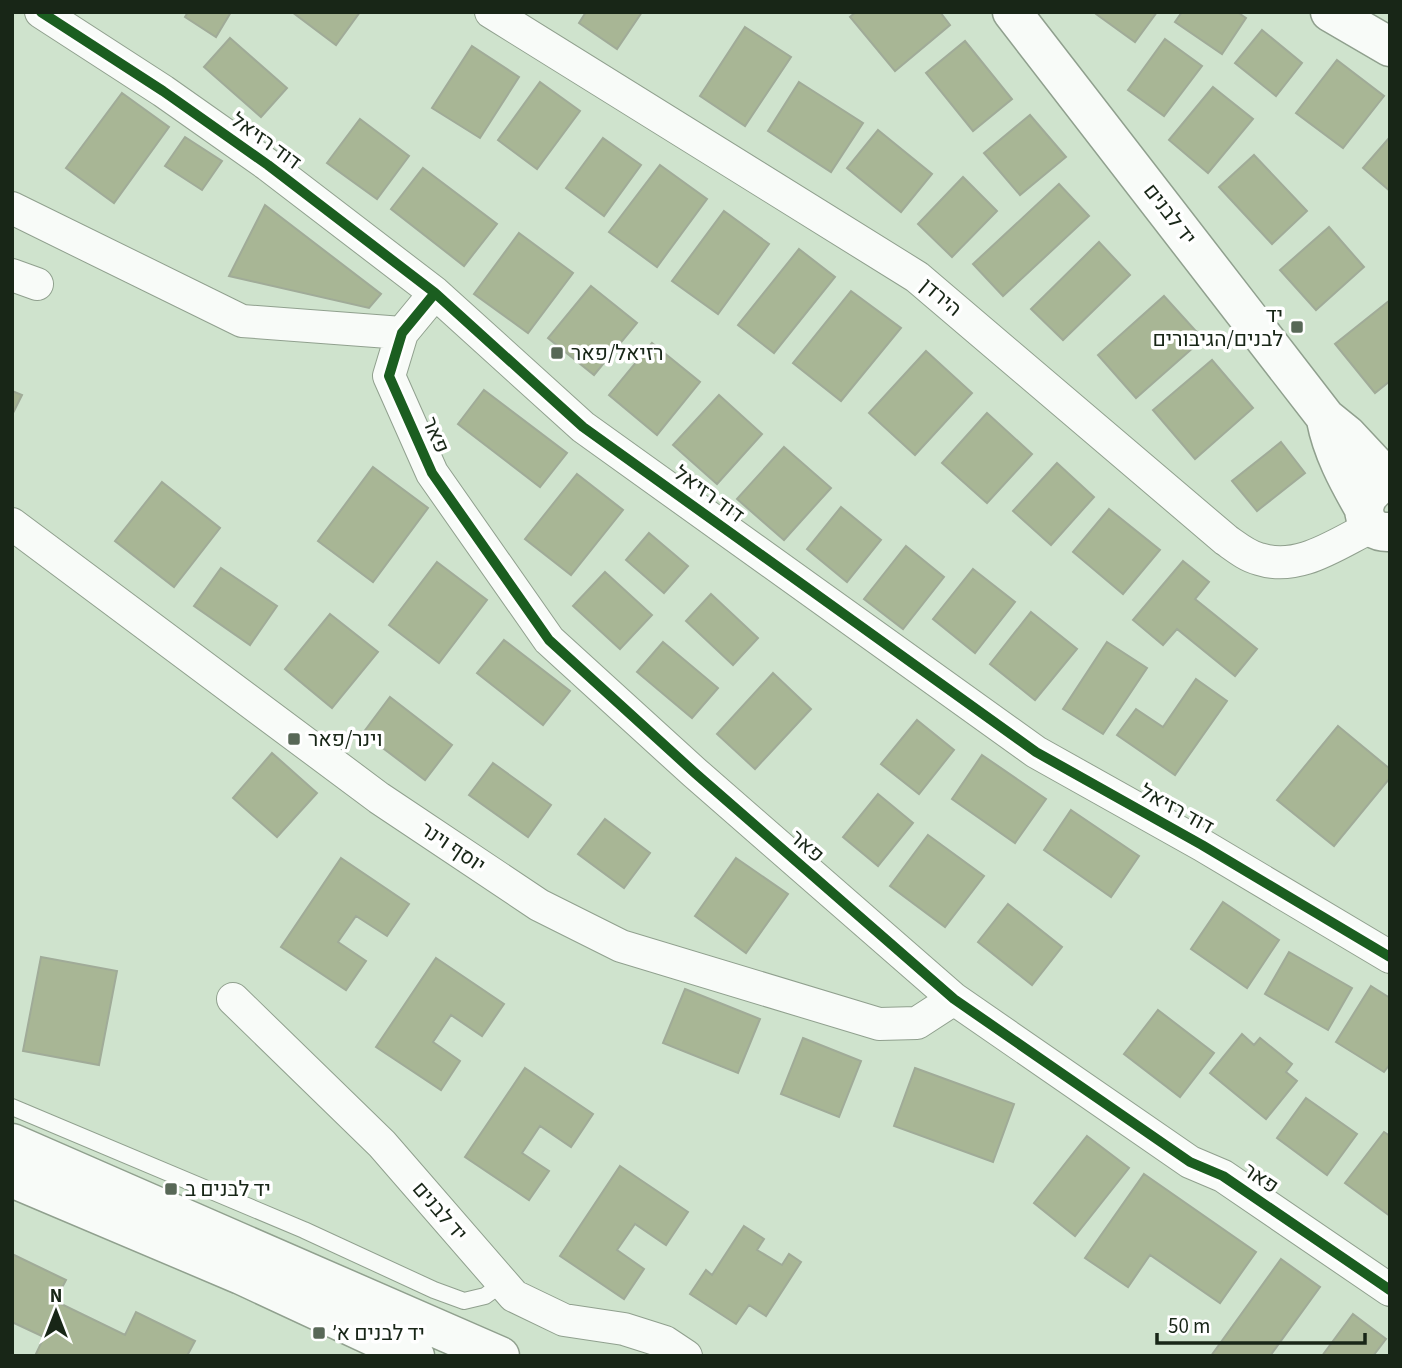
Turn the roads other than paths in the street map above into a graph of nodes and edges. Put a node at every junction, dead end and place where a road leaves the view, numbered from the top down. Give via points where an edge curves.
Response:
1 (41, 12) edge
2 (491, 12) edge
3 (1012, 12) edge
4 (1330, 12) edge
5 (1390, 47) edge
6 (12, 208) edge
7 (435, 293) junction
8 (402, 333) junction
9 (12, 496) edge
10 (1382, 515) edge
11 (12, 517) edge
12 (12, 524) edge
13 (1390, 957) edge
14 (233, 999) dead end
15 (954, 999) junction
16 (12, 1107) edge
17 (12, 1143) edge
18 (12, 1178) edge
19 (503, 1283) junction
20 (1390, 1290) edge
21 (415, 1356) edge
22 (500, 1356) edge
23 (685, 1356) edge

1 - 7 street, דוד רזיאל via 258,158
2 - 10 street, הירדן via 917,277 1245,552 1259,559 1295,563
3 - 10 street, יד לבנים via 1326,418 1329,438 1347,479
4 - 5 street
6 - 8 street via 242,321
7 - 8 street, פאר
7 - 13 street, דוד רזיאל via 583,427 1035,752
8 - 15 street, פאר via 389,376 432,473 549,640
9 - 11 street
12 - 15 street, יוסף וינר via 379,798 539,905 621,947 879,1024 917,1023
14 - 19 street, יד לבנים via 382,1144
15 - 20 street, פאר via 1190,1162 1223,1176
16 - 19 lane via 304,1230 433,1290 464,1301 485,1296
17 - 22 street
18 - 21 street via 241,1275
19 - 23 street, יד לבנים via 514,1296 564,1320 624,1329 665,1342

